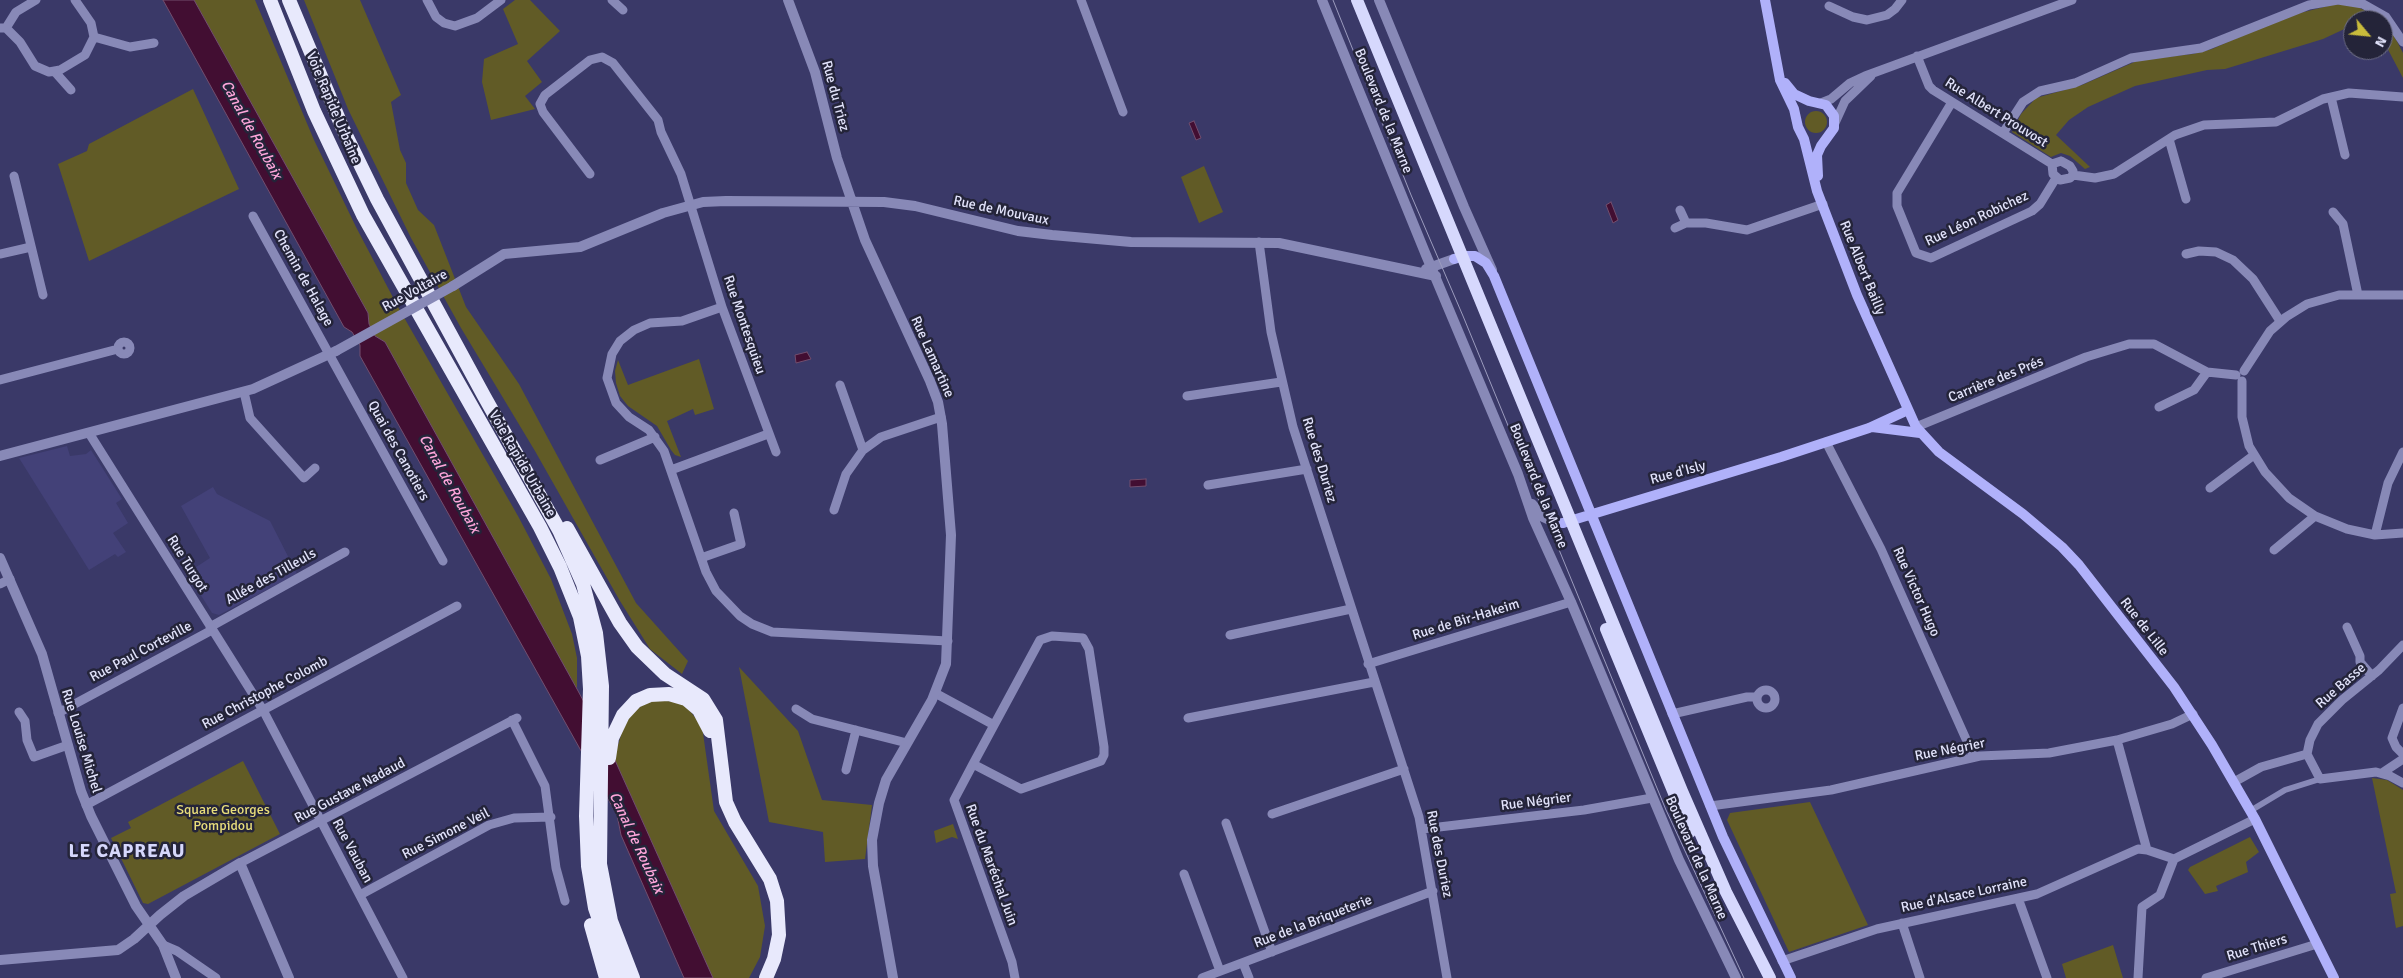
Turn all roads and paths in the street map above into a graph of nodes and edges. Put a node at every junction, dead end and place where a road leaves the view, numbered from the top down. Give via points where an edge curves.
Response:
1 (36, 0) edge
2 (75, 0) edge
3 (270, 0) edge
4 (289, 0) edge
5 (427, 0) edge
6 (500, 0) edge
7 (612, 0) edge
8 (788, 0) edge
9 (1092, 0) edge
10 (1322, 0) edge
11 (1347, 0) edge
12 (1356, 0) edge
13 (1379, 0) edge
14 (1764, 0) edge
15 (1902, 0) edge
16 (2072, 0) edge
17 (1081, 3) edge
18 (1834, 5) edge
19 (623, 10) dead end
20 (3, 28) edge
21 (94, 37) junction
22 (2403, 42) edge
23 (154, 43) dead end
24 (1917, 56) junction
25 (1777, 66) junction
26 (55, 72) junction
27 (1876, 72) junction
28 (71, 90) dead end
29 (2331, 97) junction
30 (2403, 97) edge
31 (1952, 102) junction
32 (1818, 103) junction
33 (1123, 112) dead end
34 (1798, 121) junction
35 (1835, 123) junction
36 (1801, 132) junction
37 (2003, 133) junction
38 (1829, 135) junction
39 (2169, 139) junction
40 (2345, 155) dead end
41 (2052, 164) junction
42 (590, 174) dead end
43 (14, 176) dead end
44 (2073, 176) junction
45 (2056, 178) junction
46 (2186, 198) dead end
47 (851, 200) junction
48 (1823, 204) junction
49 (691, 205) junction
50 (1680, 210) dead end
51 (2333, 212) dead end
52 (252, 216) dead end
53 (1686, 223) junction
54 (1675, 228) dead end
55 (1258, 242) junction
56 (30, 247) junction
57 (0, 254) edge
58 (2186, 254) dead end
59 (1458, 258) junction
60 (1434, 272) junction
61 (1494, 276) junction
62 (43, 295) dead end
63 (2358, 295) junction
64 (2403, 295) edge
65 (722, 306) junction
66 (2280, 322) junction
67 (1877, 341) joint
68 (118, 349) dead end
69 (332, 353) junction
70 (2207, 372) junction
71 (473, 374) junction
72 (2241, 376) junction
73 (0, 380) edge
74 (1281, 382) junction
75 (840, 385) dead end
76 (244, 392) junction
77 (1187, 396) dead end
78 (2159, 408) dead end
79 (1908, 410) junction
80 (942, 417) junction
81 (1869, 428) junction
82 (1918, 430) junction
83 (89, 433) junction
84 (768, 434) junction
85 (655, 437) junction
86 (1826, 442) junction
87 (863, 450) junction
88 (776, 452) dead end
89 (2403, 452) edge
90 (2254, 455) junction
91 (0, 456) edge
92 (600, 460) dead end
93 (315, 468) dead end
94 (1574, 468) junction
95 (1307, 469) junction
96 (671, 470) junction
97 (1518, 474) junction
98 (1208, 485) dead end
99 (2210, 488) dead end
100 (834, 510) dead end
101 (734, 513) dead end
102 (1593, 513) junction
103 (2315, 516) junction
104 (1572, 520) junction
105 (2403, 533) edge
106 (2375, 535) junction
107 (2274, 550) dead end
108 (345, 552) dead end
109 (0, 558) edge
110 (701, 558) junction
111 (443, 561) dead end
112 (10, 579) junction
113 (0, 584) edge
114 (1571, 602) junction
115 (457, 606) dead end
116 (1351, 609) junction
117 (2347, 627) dead end
118 (211, 628) junction
119 (1230, 635) dead end
120 (948, 641) junction
121 (2403, 645) edge
122 (1368, 664) junction
123 (2372, 676) junction
124 (1374, 682) junction
125 (935, 693) junction
126 (1757, 697) dead end
127 (2403, 708) edge
128 (796, 709) dead end
129 (263, 710) junction
130 (19, 712) dead end
131 (58, 713) junction
132 (1672, 714) junction
133 (2192, 714) junction
134 (1188, 718) dead end
135 (994, 725) junction
136 (856, 730) junction
137 (2117, 740) junction
138 (907, 743) junction
139 (68, 745) junction
140 (2307, 754) junction
141 (2403, 754) edge
142 (1974, 757) junction
143 (2403, 759) edge
144 (972, 764) junction
145 (846, 770) dead end
146 (1404, 770) junction
147 (2382, 773) junction
148 (2320, 778) junction
149 (2234, 782) junction
150 (2403, 784) edge
151 (1652, 798) junction
152 (86, 805) junction
153 (1710, 806) junction
154 (1272, 814) dead end
155 (2252, 815) junction
156 (550, 817) junction
157 (322, 822) junction
158 (1226, 824) dead end
159 (1422, 829) junction
160 (583, 831) junction
161 (2147, 850) junction
162 (2174, 859) junction
163 (240, 863) junction
164 (1184, 874) dead end
165 (1433, 891) junction
166 (360, 895) junction
167 (2018, 898) junction
168 (565, 901) dead end
169 (611, 921) junction
170 (1902, 923) junction
171 (149, 925) junction
172 (2316, 944) junction
173 (163, 945) junction
174 (1272, 952) junction
175 (0, 960) edge
176 (1782, 961) junction
177 (1243, 963) junction
178 (1220, 971) junction
179 (893, 977) edge
180 (2211, 977) edge
181 (176, 978) edge
182 (216, 978) edge
183 (289, 978) edge
184 (403, 978) edge
185 (606, 978) edge
186 (620, 978) edge
187 (633, 978) edge
188 (756, 978) edge
189 (766, 978) edge
190 (1015, 978) edge
191 (1202, 978) edge
192 (1248, 978) edge
193 (1447, 978) edge
194 (1736, 978) edge
195 (1760, 978) edge
196 (1770, 978) edge
197 (1791, 978) edge
198 (1920, 978) edge
199 (2047, 978) edge
200 (2138, 978) edge
201 (2334, 978) edge

1 - 20 street via 16,12
2 - 21 street via 93,27
3 - 160 highway, Voie Rapide Urbaine via 314,111 376,240 560,566 580,616 589,673 590,721
4 - 71 highway, Voie Rapide Urbaine via 343,129 377,199
5 - 6 street via 436,17 456,26 477,18
7 - 19 street
8 - 47 street, Rue du Triez via 816,72
9 - 17 street
10 - 60 street, Boulevard de la Marne
11 - 59 main road, Boulevard de la Marne
12 - 59 main road, Boulevard de la Marne
13 - 61 street, Boulevard de la Marne
14 - 25 main road
15 - 18 street via 1891,12 1872,20 1853,18
16 - 24 street
17 - 33 street
20 - 26 street via 20,42 35,66 45,72
21 - 23 street via 130,47
21 - 26 street via 85,55
22 - 37 street via 2386,17 2363,4 2338,0 2309,5 2201,48 2138,56 2075,83 2040,91 2023,102
24 - 27 street
24 - 31 street, Rue Albert Prouvost via 1929,86
25 - 32 main road via 1790,91
25 - 34 main road
26 - 28 street
27 - 32 street via 1850,83 1831,99
27 - 35 street via 1845,100
29 - 30 street via 2358,92
29 - 39 street via 2276,122 2211,124
29 - 40 street
31 - 37 street, Rue Albert Prouvost
31 - 45 street, Rue Léon Robichez via 1897,193 1896,206 1916,253 1931,258 2032,211
32 - 34 main road via 1802,109
32 - 35 main road via 1832,111
34 - 36 main road
35 - 38 main road
36 - 38 main road via 1816,140
36 - 48 main road via 1811,174
37 - 41 street, Rue Albert Prouvost
38 - 48 main road via 1817,155 1816,169
39 - 44 street via 2114,174 2095,178
39 - 46 street
41 - 44 street via 2057,161 2066,163
41 - 45 street
42 - 49 street, Rue Montesquieu via 540,104 545,95 582,66 602,57 613,62 654,113
43 - 56 street
44 - 45 street via 2066,180
47 - 49 street, Rue Voltaire via 726,201
47 - 55 street, Rue de Mouvaux via 906,204 1030,233 1146,242
47 - 80 street, Rue Lamartine via 874,264 930,381
48 - 53 street via 1747,230
48 - 67 main road, Rue Albert Bailly
49 - 65 street, Rue Montesquieu
49 - 69 street, Rue Voltaire, bridge via 654,216 580,247 504,254
50 - 53 street
51 - 63 street via 2343,224
52 - 69 street, Chemin de Halage
53 - 54 street
55 - 60 street, Rue de Mouvaux via 1279,243
55 - 74 street, Rue des Duriez via 1270,332
56 - 57 street
56 - 62 street
58 - 66 street via 2216,252 2233,260 2253,279
59 - 60 street
59 - 61 main road via 1479,258
59 - 104 main road, Boulevard de la Marne
60 - 97 street, Boulevard de la Marne
61 - 94 main road, Boulevard de la Marne
63 - 64 street
63 - 66 street via 2332,296 2315,301
65 - 84 street, Rue Montesquieu
65 - 85 street via 682,321 642,326 627,334 612,354 607,378 612,395 622,410
66 - 72 street via 2265,337
67 - 79 main road, Rue de Lille
68 - 73 street
69 - 76 street, Rue Voltaire
69 - 111 street, Quai des Canotiers
70 - 72 street
70 - 78 street via 2194,390
70 - 82 street, Carrière des Prés via 2150,343 2122,345 2086,357
71 - 169 highway, Voie Rapide Urbaine via 559,530 583,584 599,651 603,709 600,864
71 - 189 highway via 498,408 637,647 665,674 696,693 713,713 719,728 726,802 734,822 770,878 777,901 779,934
72 - 90 street via 2243,424
74 - 77 street
74 - 95 street, Rue des Duriez
75 - 87 street
76 - 83 street, Rue Voltaire
76 - 93 street via 250,418 304,478
79 - 81 main road, Rue d'Isly
79 - 82 main road, Rue de Lille
80 - 87 street via 881,436
80 - 120 street, Rue Lamartine via 950,528
81 - 82 main road, Rue d'Isly
81 - 86 main road, Rue d'Isly
82 - 133 main road, Rue de Lille via 1961,470 2034,522 2071,556
83 - 91 street, Rue Voltaire
83 - 118 street, Rue Turgot
84 - 88 street, Rue Montesquieu
84 - 96 street
85 - 92 street
85 - 96 street
86 - 102 main road, Rue d'Isly
86 - 142 street, Rue Victor Hugo via 1881,549
87 - 100 street via 849,467
89 - 106 street via 2388,483
90 - 99 street
90 - 103 street via 2289,498
94 - 102 main road, Boulevard de la Marne
94 - 104 main road, Boulevard de la Marne via 1582,497
95 - 98 street
95 - 116 street, Rue des Duriez
96 - 110 street
97 - 104 street via 1538,513 1549,520
97 - 114 street, Boulevard de la Marne via 1533,518
101 - 110 street via 741,544
102 - 104 main road, Rue d'Isly
102 - 132 main road, Boulevard de la Marne
103 - 106 street via 2347,530
103 - 107 street
104 - 195 main road, Boulevard de la Marne via 1699,853
104 - 196 main road, Boulevard de la Marne via 1708,852
105 - 106 street
108 - 118 street, Allée des Tilleuls
109 - 112 street, Rue Louise Michel
110 - 120 street via 712,585 725,602 745,620 765,630
112 - 113 street
112 - 131 street, Rue Louise Michel via 37,640
114 - 122 street, Rue de Bir-Hakeim
114 - 151 street, Boulevard de la Marne
115 - 129 street, Rue Christophe Colomb
116 - 119 street
116 - 122 street, Rue des Duriez
117 - 123 street via 2360,662
118 - 129 street, Rue Turgot
118 - 131 street, Rue Paul Corteville
120 - 125 street, Rue Lamartine via 946,668
121 - 123 street, Rue Basse
122 - 124 street, Rue des Duriez
123 - 140 street, Rue Basse via 2318,724
124 - 134 street
124 - 146 street, Rue des Duriez
125 - 135 street
125 - 138 street, Rue Lamartine
126 - 132 street
127 - 141 street via 2392,738
128 - 136 street via 812,719
129 - 152 street, Rue Christophe Colomb
129 - 157 street, Rue Vauban
130 - 139 street via 25,721 27,740 34,757
131 - 139 street, Rue Louise Michel
132 - 153 main road, Boulevard de la Marne
133 - 137 street, Rue Négrier via 2172,724
133 - 149 main road, Rue de Lille
135 - 144 street, Rue du Maréchal Juin
135 - 144 street, Rue du Maréchal Juin via 1040,640 1077,636 1086,641 1104,752 1101,761 1021,789
136 - 138 street
136 - 145 street
137 - 142 street, Rue Négrier via 2049,752
137 - 161 street
138 - 179 street, Rue Lamartine via 884,787 872,840 872,866
139 - 152 street, Rue Louise Michel
140 - 148 street
140 - 149 street via 2261,768
142 - 153 street, Rue Négrier via 1830,790
143 - 147 street
144 - 190 street, Rue du Maréchal Juin via 954,804
146 - 154 street
146 - 159 street, Rue des Duriez
147 - 148 street
147 - 150 street
148 - 155 street via 2285,790
149 - 155 main road, Rue de Lille
151 - 159 street, Rue Négrier via 1584,810
151 - 194 street, Boulevard de la Marne
152 - 171 street, Rue Louise Michel via 114,866
153 - 176 main road, Boulevard de la Marne
155 - 162 street
155 - 172 main road, Rue de Lille
156 - 157 street, Rue Gustave Nadaud via 543,781 514,719
156 - 166 street, Rue Simone Veil via 514,818 489,825
156 - 168 street via 556,868
157 - 163 street, Rue Gustave Nadaud
157 - 166 street, Rue Vauban
158 - 174 street
159 - 165 street, Rue des Duriez
160 - 185 highway via 585,898
160 - 186 highway via 595,908
161 - 162 street
161 - 167 street, Rue d'Alsace Lorraine via 2133,851 2051,889
162 - 200 street via 2160,895 2142,907
163 - 171 street, Rue Gustave Nadaud via 184,896
163 - 183 street
164 - 178 street
165 - 174 street, Rue de la Briqueterie
165 - 193 street, Rue des Duriez
166 - 184 street, Rue Vauban
167 - 170 street, Rue d'Alsace Lorraine
167 - 199 street
169 - 187 highway, Voie Rapide Urbaine
169 - 188 highway via 605,846 608,769 615,729 629,707 650,695 678,696 693,704 703,716 710,732 714,788 719,808 760,878 769,904 769,941
170 - 176 street, Rue d'Alsace Lorraine via 1863,932
170 - 198 street
171 - 173 street, Rue Louise Michel
171 - 175 street, Rue Gustave Nadaud via 115,951
172 - 180 street, Rue Thiers
172 - 201 main road, Rue de Lille
173 - 181 street, Rue Louise Michel
173 - 182 street
174 - 177 street, Rue de la Briqueterie
176 - 197 main road, Boulevard de la Marne
177 - 178 street, Rue de la Briqueterie
177 - 192 street
178 - 191 street, Rue de la Briqueterie

